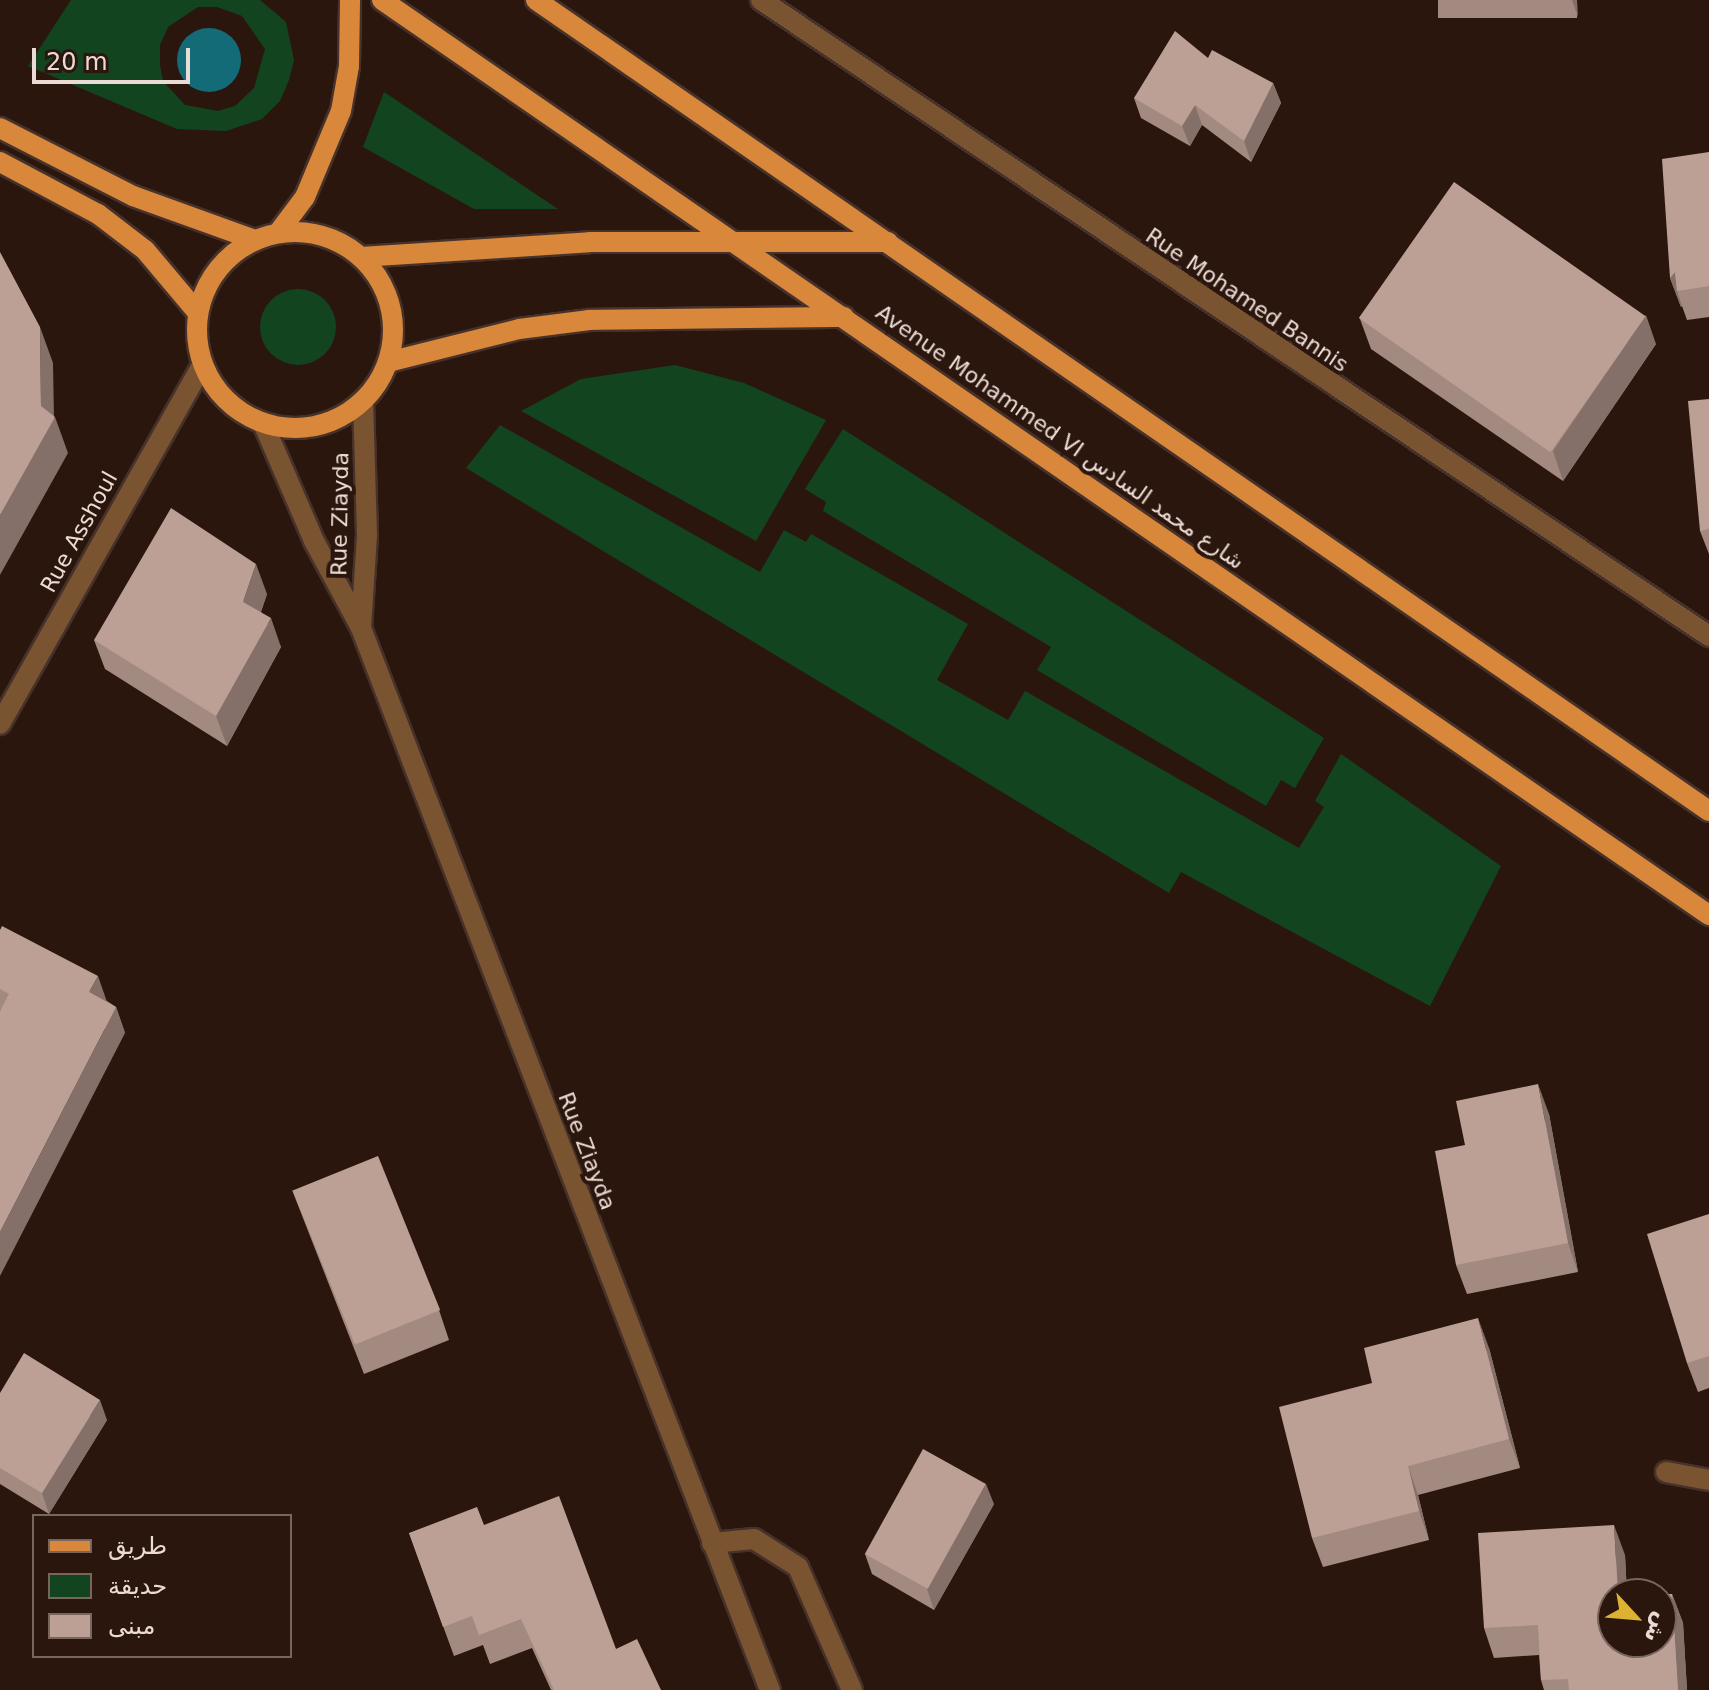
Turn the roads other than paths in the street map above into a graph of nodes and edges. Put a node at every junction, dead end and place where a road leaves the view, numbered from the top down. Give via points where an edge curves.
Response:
1 (350, 0) edge
2 (382, 0) edge
3 (536, 0) edge
4 (761, 0) edge
5 (0, 128) edge
6 (0, 162) edge
7 (278, 233) junction
8 (255, 240) junction
9 (731, 241) junction
10 (888, 242) junction
11 (361, 257) junction
12 (198, 313) junction
13 (844, 317) junction
14 (388, 362) junction
15 (203, 364) junction
16 (363, 401) junction
17 (263, 423) junction
18 (361, 628) junction
19 (1709, 636) edge
20 (0, 724) edge
21 (1709, 811) edge
22 (1709, 915) edge
23 (1666, 1472) dead end
24 (1709, 1480) edge
25 (712, 1543) junction
26 (770, 1690) edge
27 (852, 1690) edge

1 - 7 main road via 349,66 341,111 305,197
2 - 9 main road, Avenue Mohammed VI شارع محمد السادس
3 - 10 main road
4 - 19 street, Rue Mohamed Bannis via 773,13
5 - 8 main road via 133,196
6 - 12 main road via 110,223 145,250
7 - 8 main road
7 - 11 main road via 307,232 336,240
8 - 12 main road via 217,270
9 - 10 main road
9 - 11 main road via 531,244
9 - 13 main road, Avenue Mohammed VI شارع محمد السادس
10 - 21 main road
11 - 14 main road via 383,287 393,325
12 - 15 main road
13 - 14 main road via 589,320 519,329
13 - 22 main road, Avenue Mohammed VI شارع محمد السادس
14 - 16 main road
15 - 17 main road via 217,390 237,410
15 - 20 street, Rue Asshoul
16 - 17 main road via 334,420 298,428
16 - 18 street, Rue Ziayda via 367,535
17 - 18 street, Rue Ziayda via 314,541
18 - 25 street, Rue Ziayda
23 - 24 street
25 - 26 street, Rue Ziayda
25 - 27 street via 754,1539 798,1567

